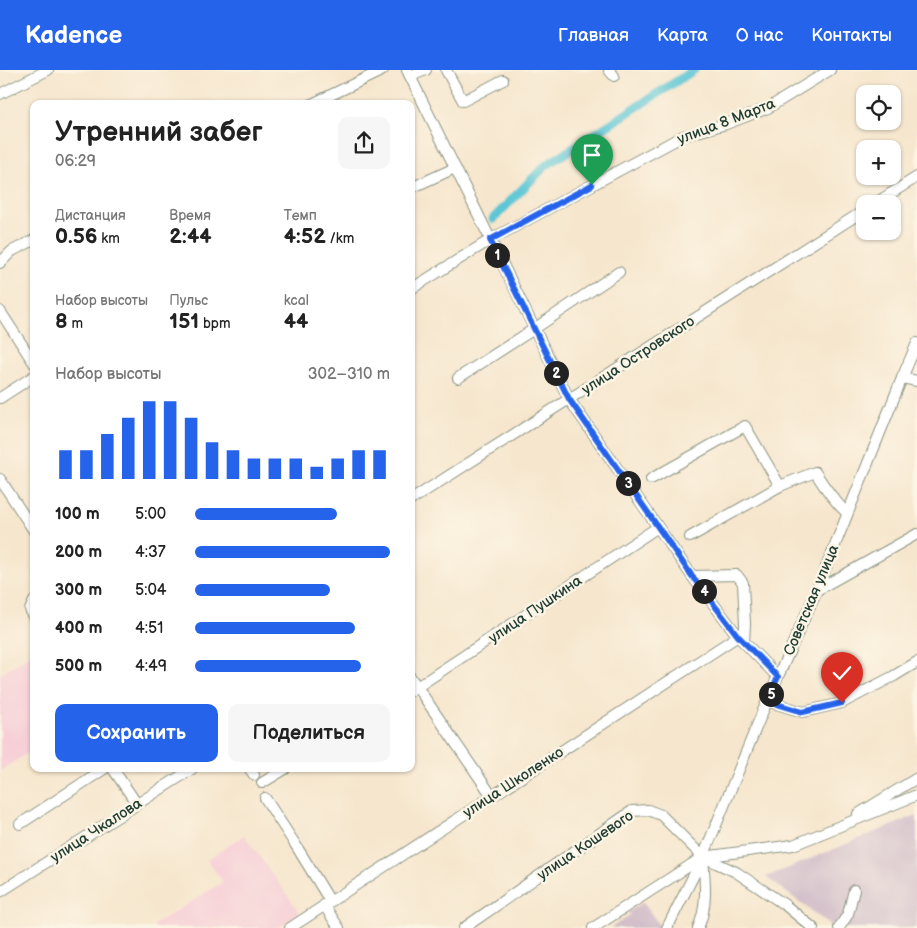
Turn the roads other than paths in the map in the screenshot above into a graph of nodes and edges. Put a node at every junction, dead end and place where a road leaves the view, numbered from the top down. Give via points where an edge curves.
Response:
1 (48, 70) edge
2 (383, 70) edge
3 (426, 70) edge
4 (446, 70) edge
5 (830, 70) edge
6 (408, 73) edge
7 (503, 80) dead end
8 (0, 94) edge
9 (320, 100) edge
10 (454, 168) junction
11 (917, 176) edge
12 (415, 186) edge
13 (888, 195) edge
14 (856, 216) edge
15 (490, 240) junction
16 (30, 242) edge
17 (0, 263) edge
18 (619, 272) dead end
19 (415, 287) edge
20 (0, 311) edge
21 (534, 329) junction
22 (917, 343) edge
23 (30, 357) edge
24 (458, 378) dead end
25 (902, 378) junction
26 (30, 379) edge
27 (917, 381) edge
28 (0, 398) edge
29 (569, 399) junction
30 (0, 479) edge
31 (651, 479) dead end
32 (780, 486) junction
33 (415, 497) edge
34 (848, 513) junction
35 (30, 525) edge
36 (658, 527) junction
37 (917, 534) edge
38 (690, 537) dead end
39 (692, 576) junction
40 (817, 590) junction
41 (741, 639) junction
42 (917, 662) edge
43 (778, 677) junction
44 (415, 688) edge
45 (415, 690) edge
46 (767, 701) junction
47 (99, 772) edge
48 (115, 772) edge
49 (187, 772) edge
50 (280, 772) edge
51 (917, 778) edge
52 (262, 783) dead end
53 (917, 795) edge
54 (492, 796) junction
55 (265, 798) dead end
56 (137, 804) junction
57 (20, 824) dead end
58 (831, 830) junction
59 (703, 857) junction
60 (854, 890) dead end
61 (0, 892) edge
62 (327, 903) junction
63 (607, 924) edge
64 (290, 928) edge
65 (339, 928) edge
66 (464, 928) edge
67 (593, 928) edge
68 (667, 928) edge
69 (698, 928) edge
70 (813, 928) edge
71 (839, 928) edge

1 - 8 street
2 - 9 street
3 - 6 street
4 - 7 street via 462,102
5 - 15 street, улица 8 Марта via 768,108 683,136
6 - 10 street
10 - 12 street
10 - 15 street
11 - 13 street
14 - 29 street, улица Островского
15 - 19 street, улица 8 Марта
15 - 21 street
16 - 17 street via 12,251
18 - 21 street
20 - 23 street
21 - 24 street
21 - 29 street
22 - 25 street, Советская улица
25 - 27 street
25 - 34 street, Советская улица
26 - 28 street
29 - 33 street, улица Островского
29 - 36 street
30 - 35 street
31 - 32 street via 745,426
32 - 34 street via 815,472 825,489
32 - 38 street
34 - 40 street, Советская улица
36 - 39 street
36 - 44 street, улица Пушкина
37 - 40 street
39 - 41 street
39 - 41 street via 737,575 743,583 745,624
40 - 43 street, Советская улица
41 - 43 street
41 - 54 street, улица Школенко
42 - 46 street via 842,703 803,712
43 - 46 street, Советская улица
45 - 54 street
46 - 59 street, Советская улица
47 - 57 street
48 - 56 street
49 - 56 street, улица Чкалова
50 - 52 street
51 - 58 street
53 - 58 street
54 - 62 street, улица Школенко
55 - 62 street
56 - 61 street, улица Чкалова
58 - 59 street via 793,845
59 - 63 street
59 - 66 street, улица Кошевого via 661,815 648,810 632,811
59 - 68 street, Советская улица
59 - 69 street via 706,890
59 - 70 street via 736,872
60 - 71 street via 848,914
62 - 64 street, улица Школенко
62 - 65 street
63 - 67 street

